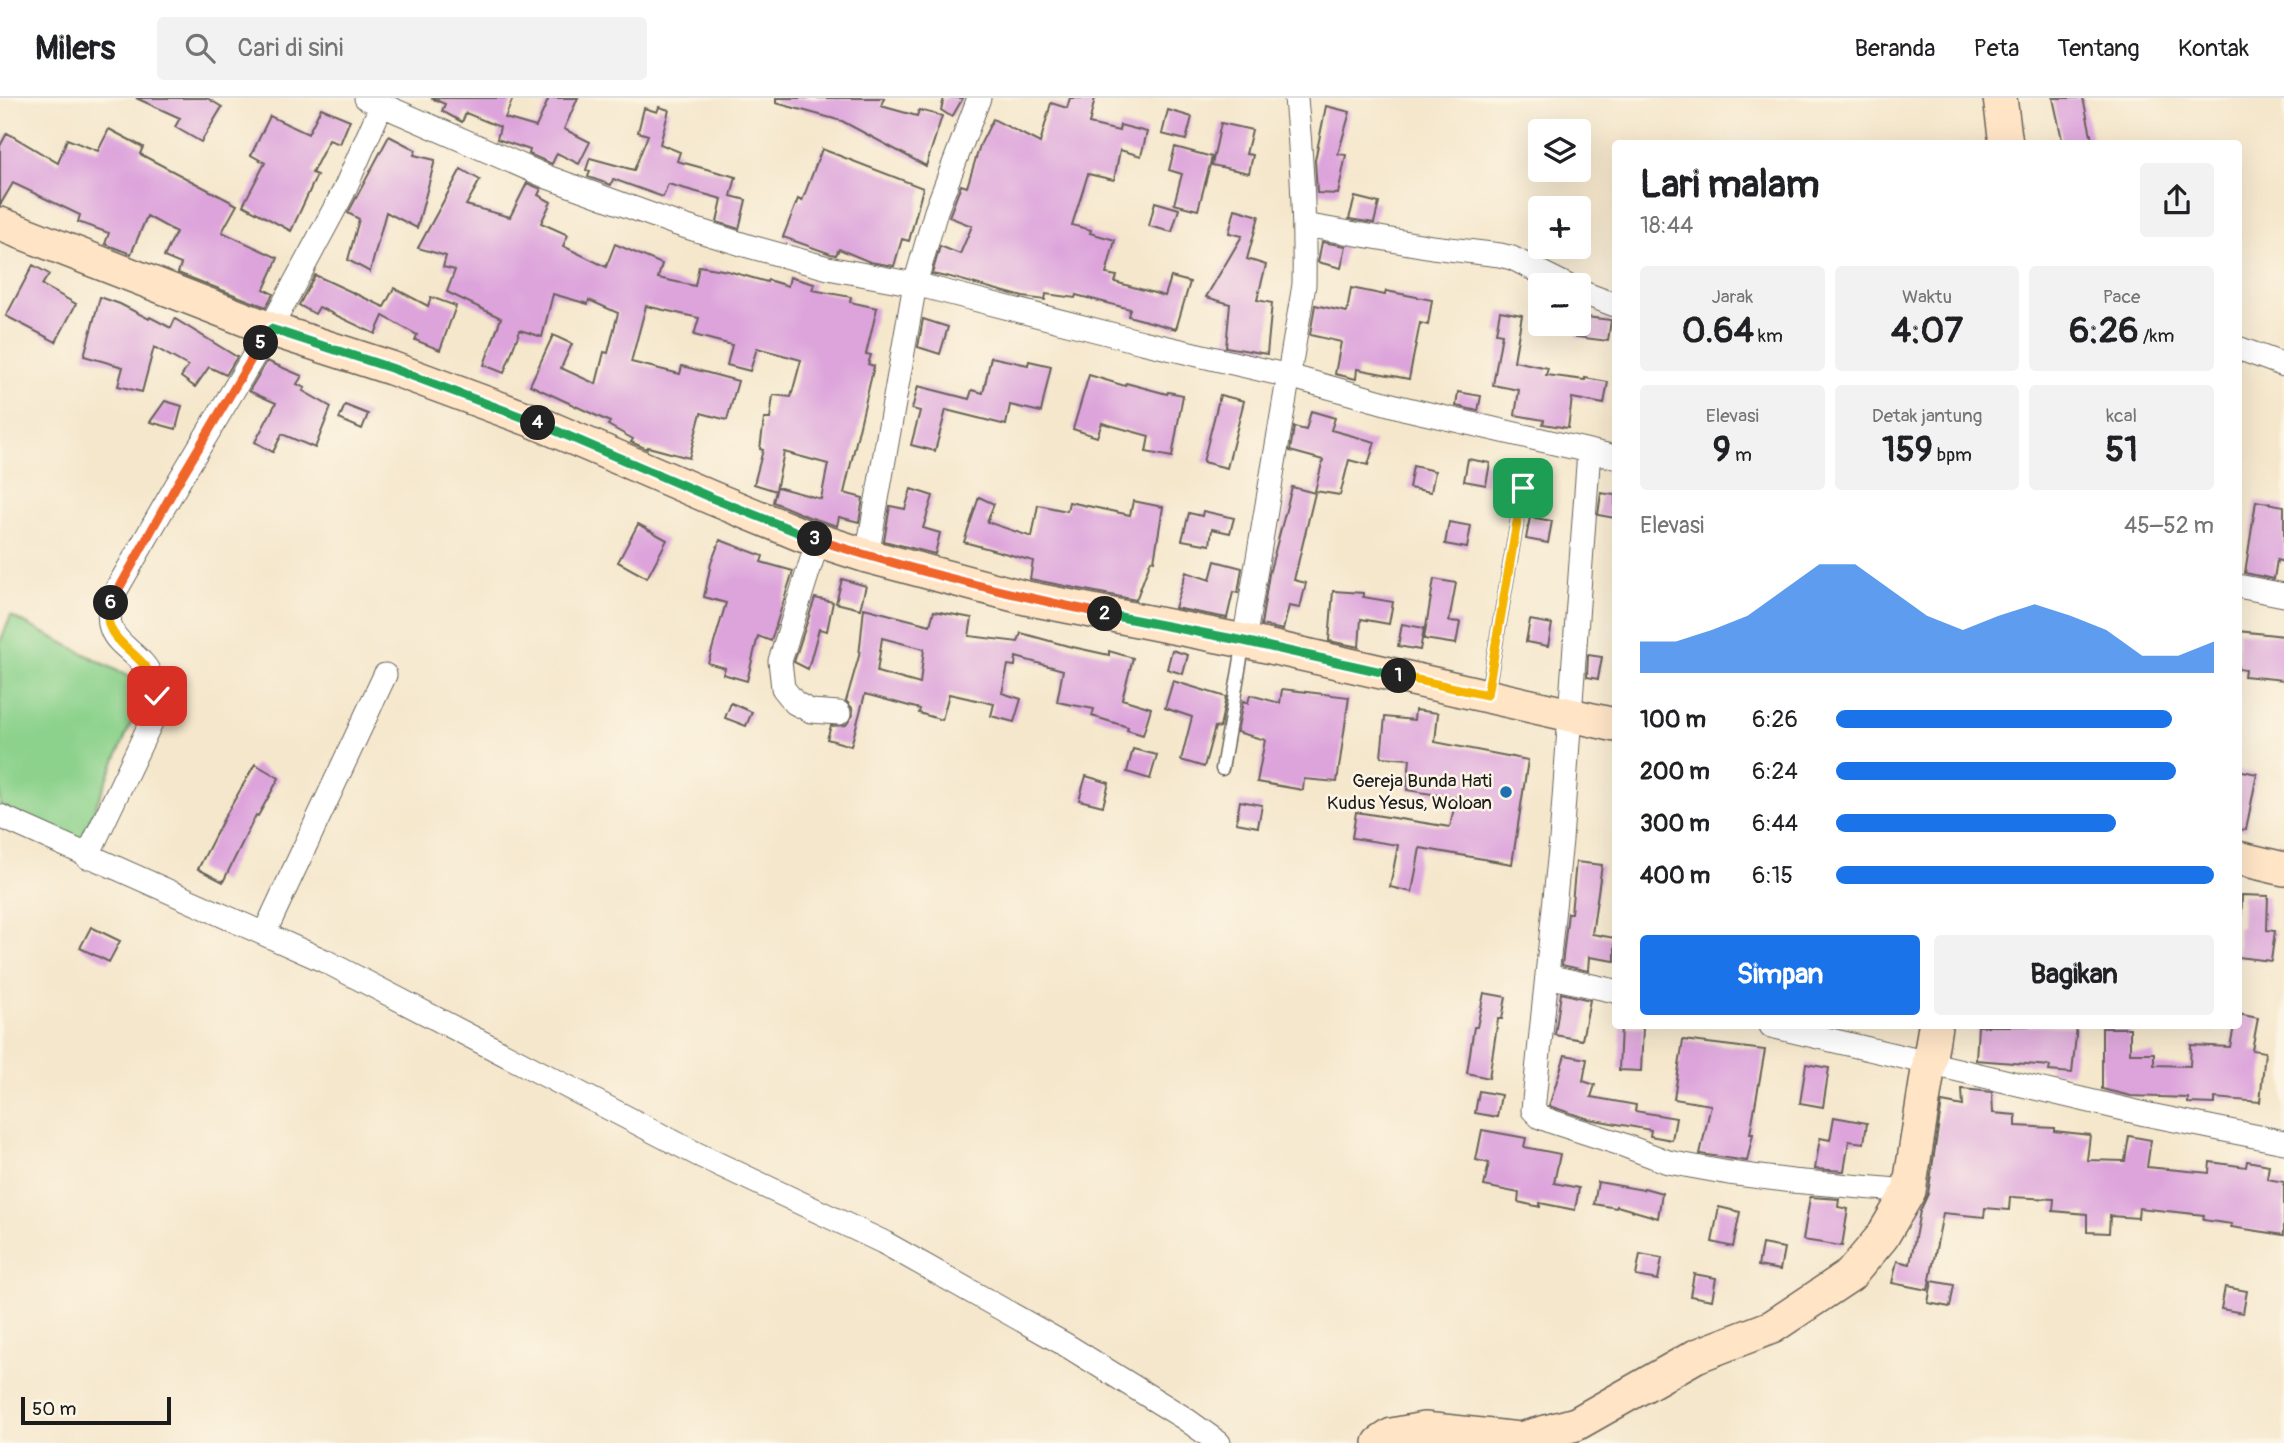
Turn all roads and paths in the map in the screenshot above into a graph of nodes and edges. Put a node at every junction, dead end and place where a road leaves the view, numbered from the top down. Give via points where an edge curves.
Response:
1 (979, 98) edge
2 (1296, 98) edge
3 (2000, 98) edge
4 (374, 101) edge
5 (2005, 140) edge
6 (0, 223) edge
7 (1304, 225) junction
8 (1542, 273) edge
9 (915, 284) junction
10 (1591, 296) edge
11 (1612, 304) edge
12 (271, 329) junction
13 (2242, 349) edge
14 (2284, 365) edge
15 (1289, 376) junction
16 (1589, 451) junction
17 (1612, 456) edge
18 (1523, 488) dead end
19 (818, 540) junction
20 (867, 556) junction
21 (2242, 587) edge
22 (2284, 596) edge
23 (1244, 641) junction
24 (385, 675) dead end
25 (1487, 695) junction
26 (839, 713) dead end
27 (1570, 713) junction
28 (1612, 724) edge
29 (1222, 769) dead end
30 (0, 816) edge
31 (88, 857) junction
32 (2242, 859) edge
33 (2284, 869) edge
34 (264, 933) junction
35 (1547, 975) junction
36 (1612, 989) edge
37 (1783, 1029) edge
38 (1935, 1029) edge
39 (1930, 1062) junction
40 (2284, 1142) edge
41 (1909, 1191) junction
42 (1219, 1443) edge
43 (1380, 1443) edge

1 - 9 street via 936,211
2 - 7 street
3 - 5 main road
4 - 9 street via 550,178 674,223 828,268
4 - 12 street via 343,192
6 - 12 main road
7 - 8 street via 1500,255
7 - 15 street via 1304,285
9 - 15 street
9 - 20 street
10 - 11 street
12 - 19 main road via 531,420
12 - 31 street via 109,608 112,632 144,664 157,696 155,714
13 - 14 street
15 - 16 street
15 - 23 street
16 - 17 street
16 - 27 street
18 - 25 lane
19 - 20 main road
19 - 26 street via 780,661 783,688 795,703 811,711
20 - 23 main road via 1026,598
21 - 22 street
23 - 25 main road
23 - 29 lane
24 - 34 street
25 - 27 main road
27 - 28 main road
27 - 35 street
30 - 31 street
31 - 34 street
32 - 33 main road
34 - 42 street via 696,1154 883,1242 1066,1345
35 - 36 street
35 - 41 street via 1533,1110 1540,1117 1668,1162 1791,1181
37 - 39 street
38 - 39 main road
39 - 40 street
39 - 41 main road
41 - 43 main road via 1882,1237 1850,1275 1826,1293 1772,1327 1696,1356 1576,1424 1520,1439 1424,1429 1392,1435

